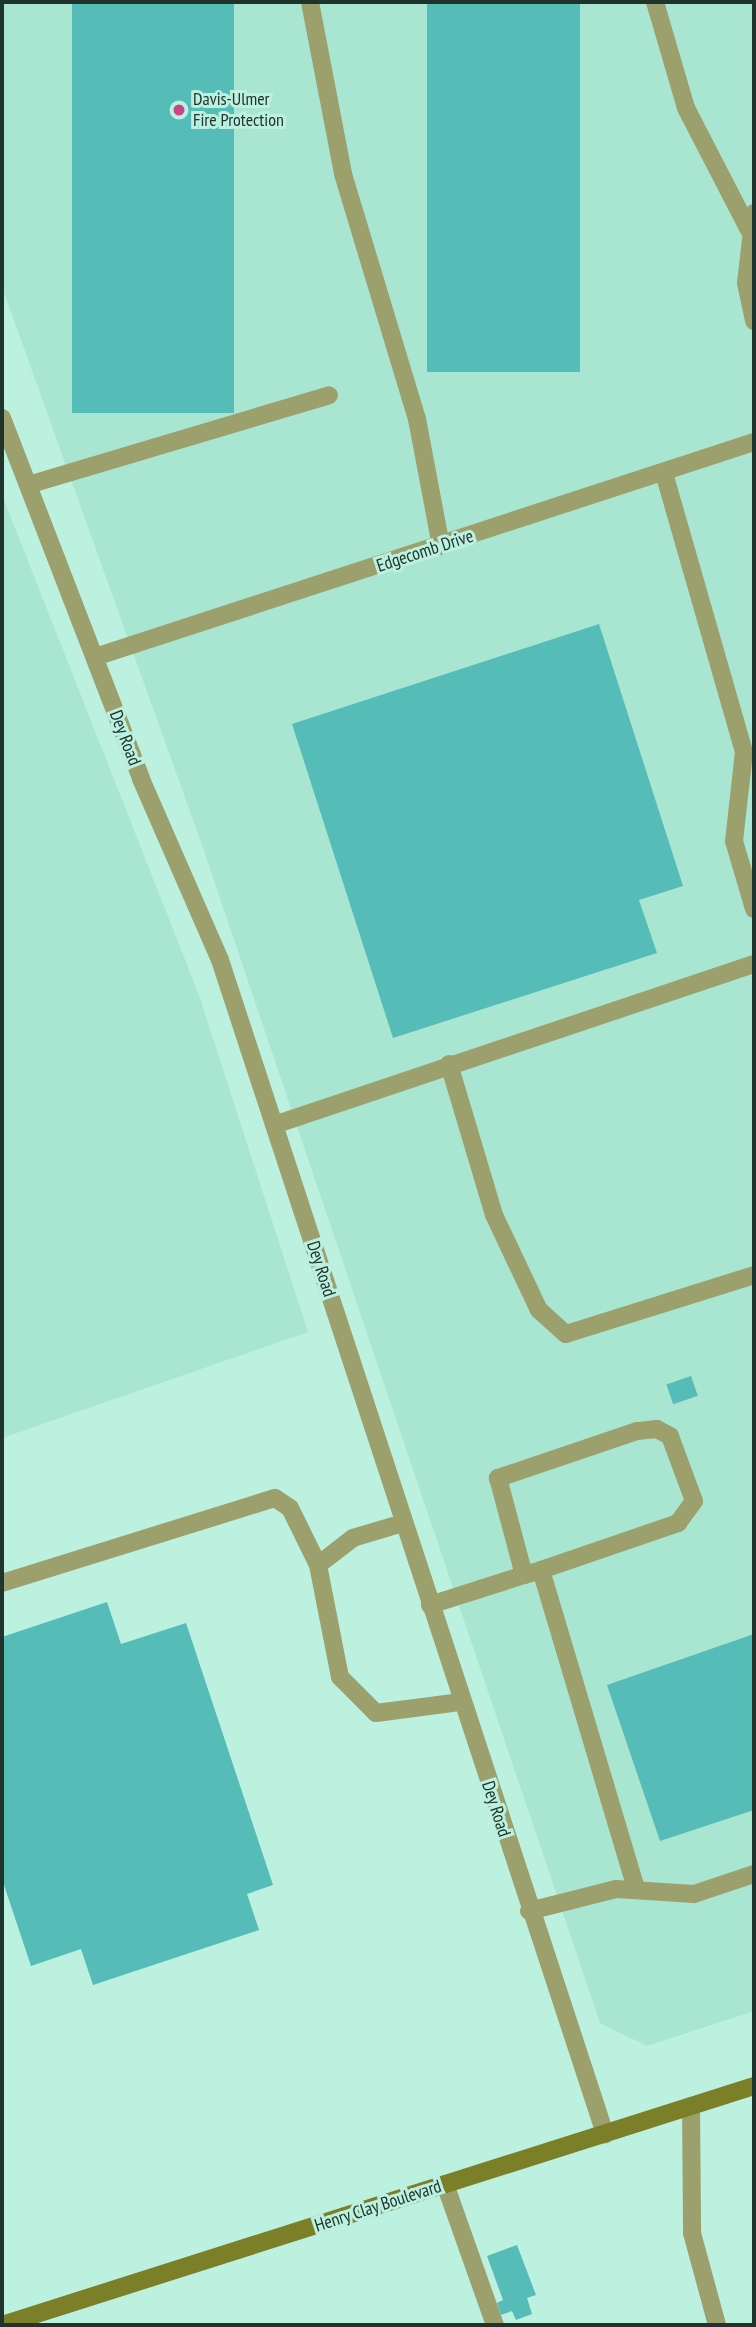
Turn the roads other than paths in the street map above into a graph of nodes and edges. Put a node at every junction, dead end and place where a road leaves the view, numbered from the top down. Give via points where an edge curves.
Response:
1 (310, 2) edge
2 (655, 2) edge
3 (751, 221) edge
4 (754, 321) edge
5 (329, 395) dead end
6 (2, 418) edge
7 (754, 442) edge
8 (664, 473) junction
9 (28, 485) junction
10 (441, 546) junction
11 (94, 657) junction
12 (754, 909) edge
13 (754, 964) edge
14 (449, 1064) junction
15 (274, 1125) junction
16 (754, 1275) edge
17 (403, 1523) junction
18 (318, 1566) junction
19 (541, 1570) junction
20 (524, 1575) junction
21 (2, 1583) edge
22 (430, 1605) junction
23 (461, 1702) junction
24 (754, 1874) edge
25 (636, 1888) junction
26 (529, 1911) junction
27 (754, 2086) edge
28 (691, 2106) junction
29 (605, 2134) junction
30 (445, 2184) junction
31 (2, 2325) edge
32 (495, 2325) edge
33 (718, 2325) edge

1 - 10 street via 343,174 417,419
2 - 3 street via 686,108
3 - 4 street via 746,283
5 - 9 street
6 - 9 street, Dey Road
7 - 8 street, Edgecomb Drive
8 - 10 street, Edgecomb Drive
8 - 12 street via 744,752 734,841
9 - 11 street, Dey Road
10 - 11 street, Edgecomb Drive
11 - 15 street, Dey Road via 220,960
13 - 14 street
14 - 15 street
14 - 16 street via 495,1215 539,1310 566,1334
15 - 17 street, Dey Road
17 - 18 street via 353,1538
17 - 22 street, Dey Road
18 - 21 street via 290,1508 275,1498
18 - 23 street via 340,1677 376,1713
19 - 20 street
19 - 20 street via 678,1523 694,1502 670,1436 657,1429 637,1431 498,1478
19 - 25 street
20 - 22 street
22 - 23 street, Dey Road
23 - 26 street, Dey Road
24 - 25 street via 694,1894
25 - 26 street
26 - 29 street, Dey Road
27 - 28 main road, Henry Clay Boulevard
28 - 29 main road, Henry Clay Boulevard
28 - 33 street via 692,2233
29 - 30 main road, Henry Clay Boulevard
30 - 31 main road, Henry Clay Boulevard
30 - 32 street

